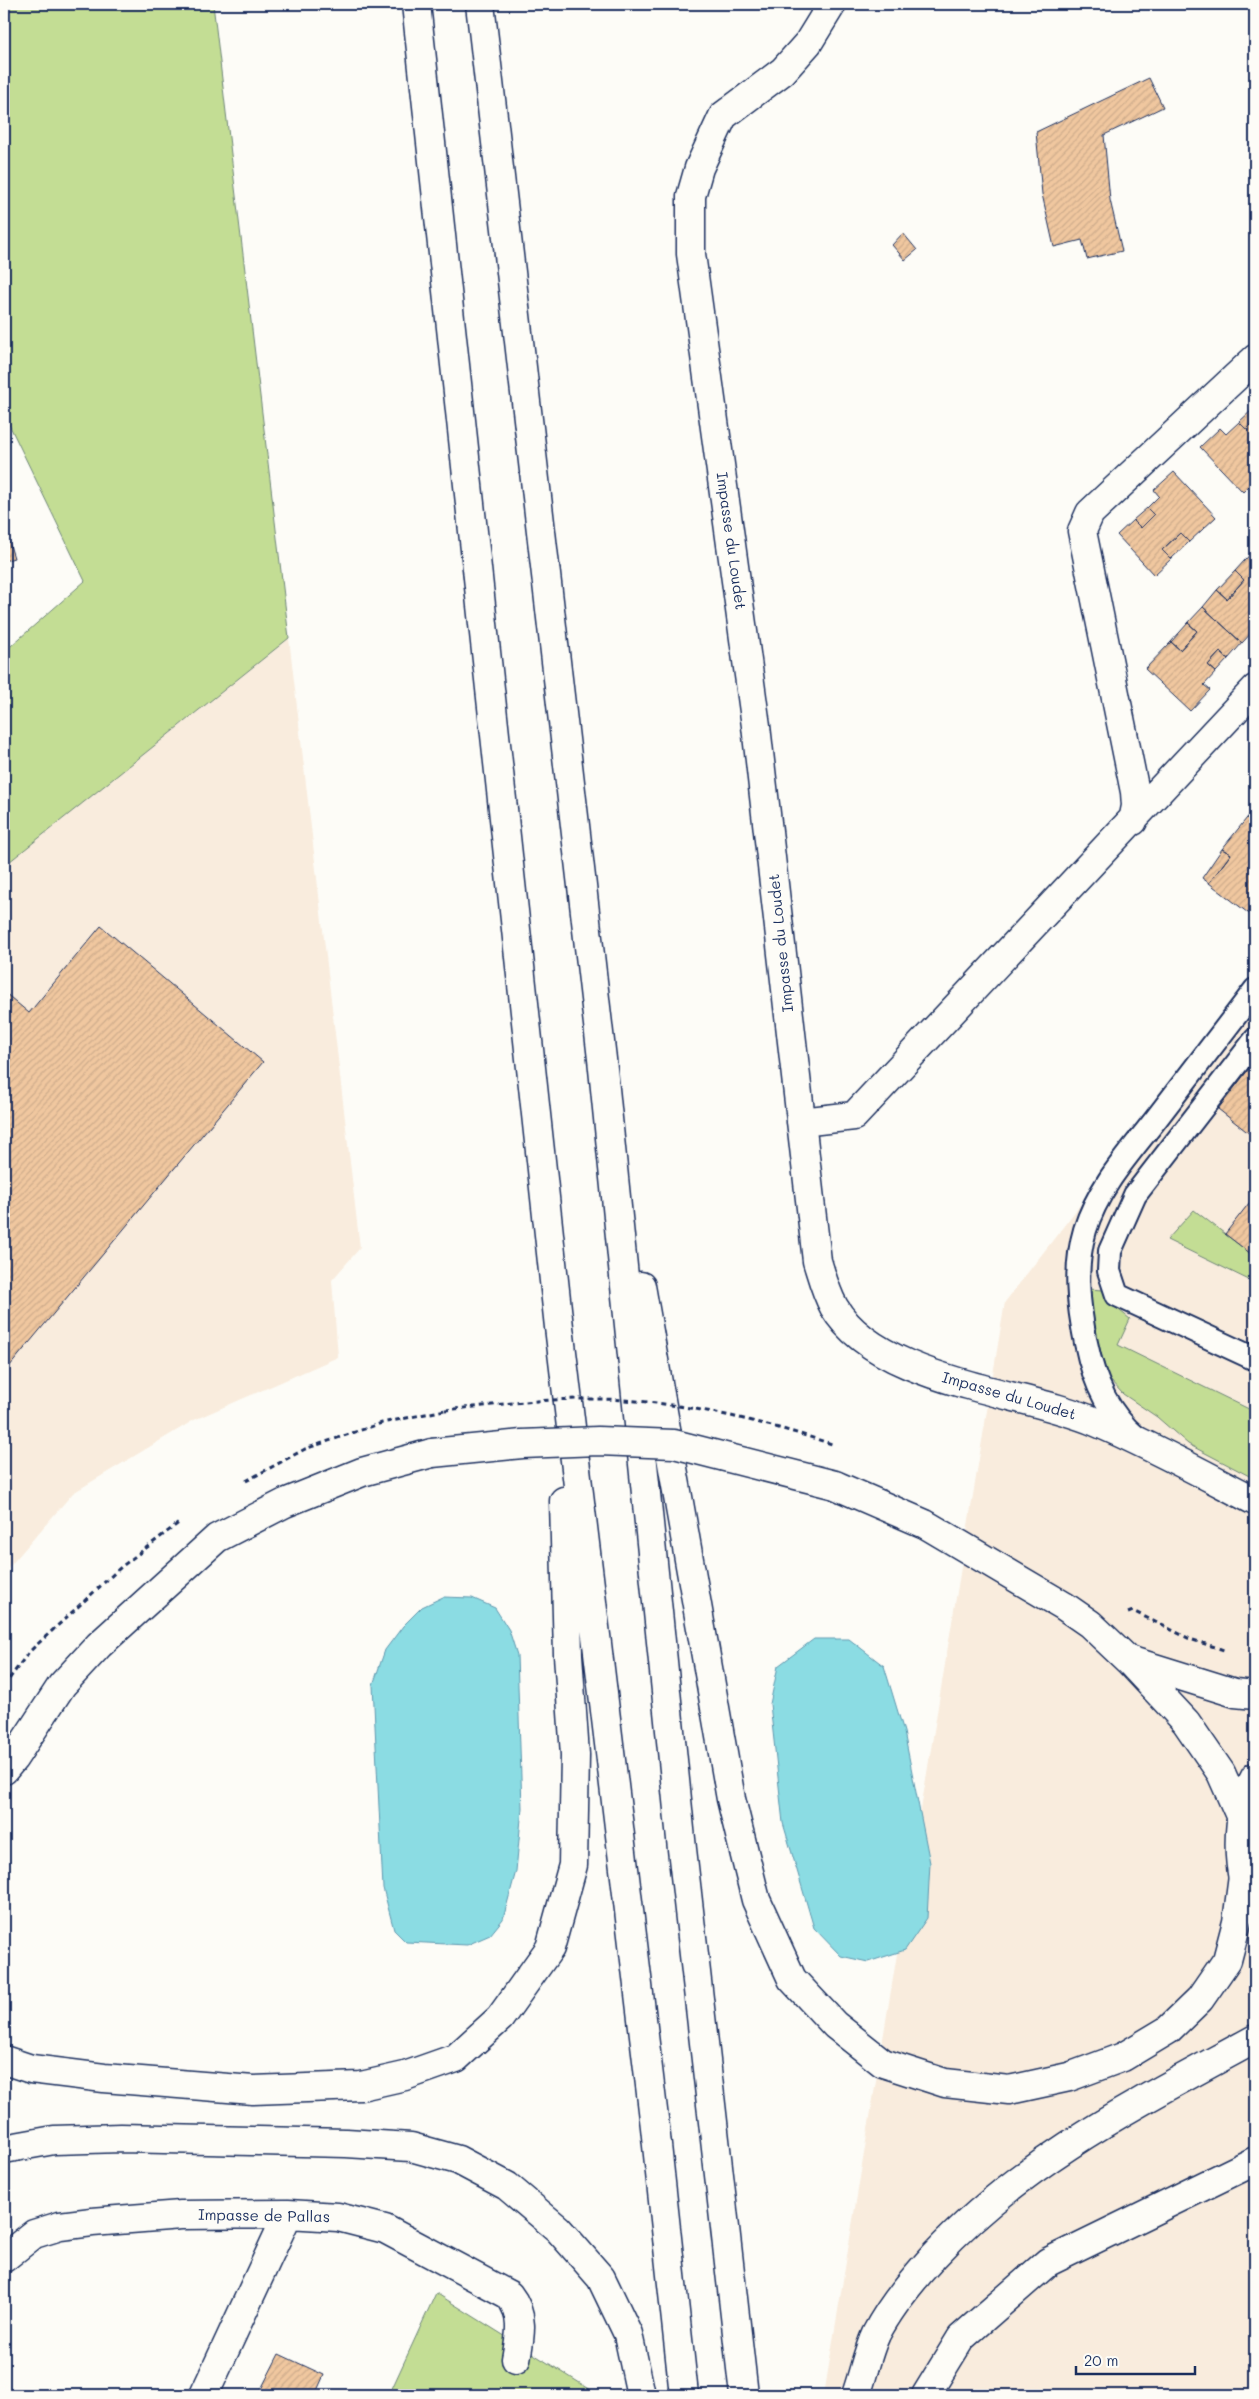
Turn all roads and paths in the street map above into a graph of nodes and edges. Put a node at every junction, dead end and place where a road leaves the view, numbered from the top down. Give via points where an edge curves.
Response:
1 (416, 4) edge
2 (480, 4) edge
3 (832, 4) edge
4 (1255, 358) edge
5 (1255, 689) edge
6 (1133, 821) junction
7 (1255, 990) edge
8 (1255, 1040) edge
9 (602, 1059) junction
10 (801, 1122) junction
11 (558, 1327) junction
12 (1255, 1359) edge
13 (1146, 1446) junction
14 (1255, 1501) edge
15 (1090, 1624) junction
16 (1225, 1651) dead end
17 (1129, 1661) junction
18 (1255, 1695) edge
19 (9, 1764) edge
20 (1255, 1777) edge
21 (4, 1784) edge
22 (1241, 1818) junction
23 (1243, 1876) junction
24 (1255, 1909) edge
25 (1255, 2039) edge
26 (4, 2060) edge
27 (4, 2149) edge
28 (1255, 2161) edge
29 (288, 2214) junction
30 (4, 2258) edge
31 (516, 2359) dead end
32 (204, 2395) edge
33 (641, 2395) edge
34 (684, 2395) edge
35 (744, 2395) edge
36 (856, 2395) edge
37 (926, 2395) edge

1 - 11 main road
2 - 9 main road
3 - 10 main road, Impasse du Loudet via 808,44 783,71 723,116 699,168 691,196 691,254 756,726
4 - 6 main road via 1084,522 1082,531 1135,792
5 - 6 main road
6 - 10 main road via 854,1116
7 - 13 lane via 1106,1184 1084,1231 1077,1291 1088,1355 1096,1382 1120,1424
8 - 12 lane via 1135,1195 1110,1251 1109,1271 1117,1295
9 - 23 main road via 731,1799 756,1900 792,1978 835,2025 883,2063 945,2083 1009,2090 1069,2077 1123,2057 1168,2030 1200,2000 1228,1960
9 - 35 main road via 682,1849
10 - 13 main road, Impasse du Loudet via 817,1261 834,1308 851,1329 897,1359 958,1384 1061,1409
11 - 26 main road via 568,1655 576,1755 573,1865 550,1948 500,2018 456,2058 405,2076 362,2086 253,2090 104,2078 31,2069
11 - 34 main road via 656,2128
13 - 14 main road, Impasse du Loudet
15 - 16 path via 1133,1611 1190,1639
15 - 17 main road
15 - 19 main road, bridge via 925,1524 835,1485 674,1444 541,1443 432,1453 362,1472 285,1503 217,1538 92,1651 62,1685
17 - 18 main road via 1235,1693
17 - 22 main road via 1186,1722 1221,1773
19 - 21 main road
20 - 22 main road
22 - 23 main road via 1239,1847
23 - 24 main road
25 - 36 main road via 1112,2117 993,2199 906,2286 876,2335
27 - 33 main road via 54,2140 121,2138 336,2142 411,2147 458,2160 507,2186 522,2198 558,2229 601,2278 628,2334
28 - 37 main road via 1048,2262 961,2338
29 - 30 main road, Impasse de Pallas via 181,2215 60,2226 34,2234
29 - 31 main road, Impasse de Pallas via 338,2217 385,2229 509,2296 519,2315
29 - 32 main road

